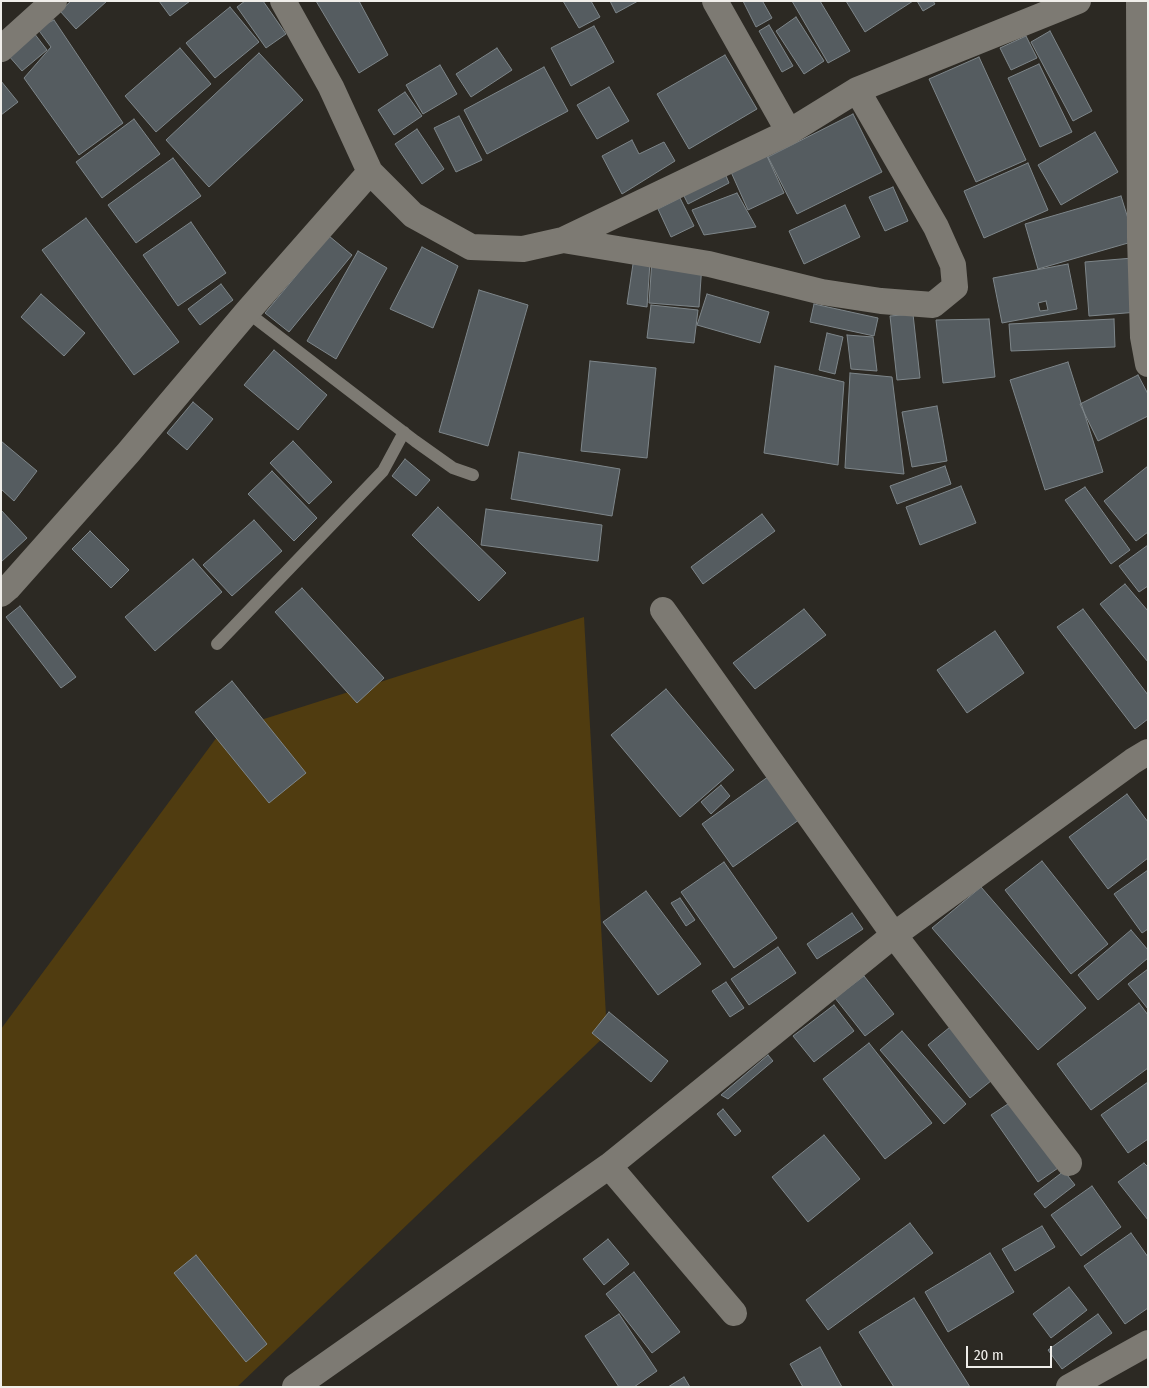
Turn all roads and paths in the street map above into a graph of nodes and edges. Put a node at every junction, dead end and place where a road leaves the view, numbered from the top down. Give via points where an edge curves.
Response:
1 (54, 1) edge
2 (283, 1) edge
3 (715, 1) edge
4 (1078, 1) edge
5 (1139, 1) edge
6 (1, 49) edge
7 (856, 90) junction
8 (788, 132) junction
9 (370, 172) junction
10 (563, 240) junction
11 (247, 312) junction
12 (1148, 364) edge
13 (404, 432) junction
14 (473, 475) dead end
15 (1, 594) edge
16 (663, 610) dead end
17 (218, 644) dead end
18 (1148, 752) edge
19 (894, 935) junction
20 (1069, 1163) dead end
21 (609, 1166) junction
22 (734, 1313) dead end
23 (1148, 1343) edge
24 (295, 1387) edge
25 (1069, 1387) edge

1 - 6 street
2 - 9 street via 331,87
3 - 8 street
4 - 7 street
5 - 12 street via 1140,237 1143,338
7 - 8 street
7 - 10 street via 936,227 953,265 955,287 933,305 822,292 709,264
8 - 10 street
9 - 10 street via 413,216 471,247 523,249
9 - 11 street
11 - 13 lane
11 - 15 street via 128,453
13 - 14 lane via 453,468
13 - 17 lane via 383,471
16 - 19 street
18 - 19 street
19 - 20 street
19 - 21 street
21 - 22 street
21 - 24 street
23 - 25 street

